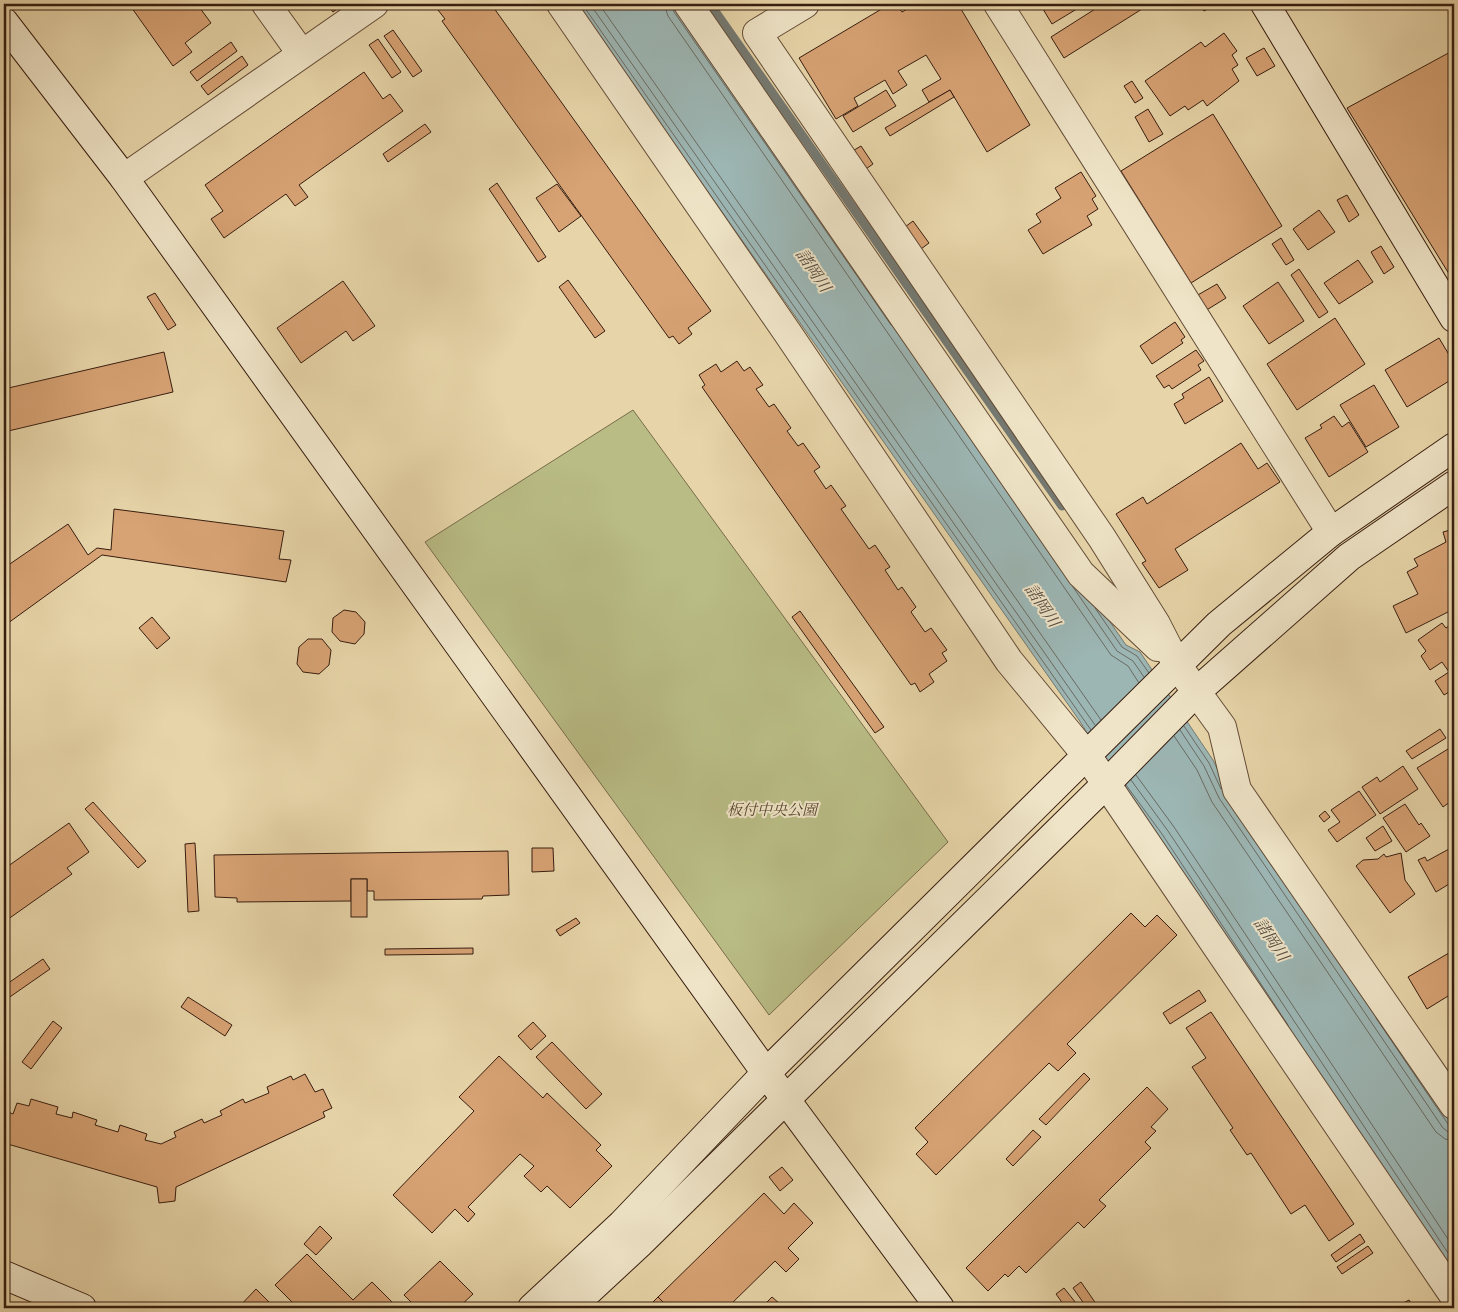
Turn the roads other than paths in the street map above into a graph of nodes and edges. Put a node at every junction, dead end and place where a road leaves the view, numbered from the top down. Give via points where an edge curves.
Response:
1 (266, 4) edge
2 (374, 4) edge
3 (561, 4) edge
4 (688, 4) edge
5 (805, 4) edge
6 (998, 4) edge
7 (1265, 4) edge
8 (4, 22) edge
9 (301, 53) junction
10 (124, 178) junction
11 (1454, 318) edge
12 (1454, 447) edge
13 (1454, 485) edge
14 (1331, 532) junction
15 (1177, 665) junction
16 (1196, 692) junction
17 (1093, 751) junction
18 (1105, 785) junction
19 (766, 1073) junction
20 (786, 1099) junction
21 (1454, 1105) edge
22 (4, 1276) edge
23 (1454, 1296) edge
24 (82, 1308) edge
25 (532, 1308) edge
26 (570, 1308) edge
27 (940, 1308) edge

1 - 9 street
2 - 9 street
3 - 17 street via 1009,660
4 - 15 street via 1081,574
5 - 15 street via 757,33 1102,538 1156,624
6 - 14 street
7 - 11 street
8 - 10 street
9 - 10 street
10 - 19 street
12 - 14 street
13 - 16 street via 1348,557
14 - 15 street via 1219,624
15 - 16 street
15 - 17 street
16 - 18 street
16 - 21 street via 1222,727 1238,790
17 - 18 street
17 - 19 street
18 - 20 street
18 - 23 street
19 - 20 street
19 - 25 street via 622,1224
20 - 26 street
20 - 27 street
22 - 24 street

